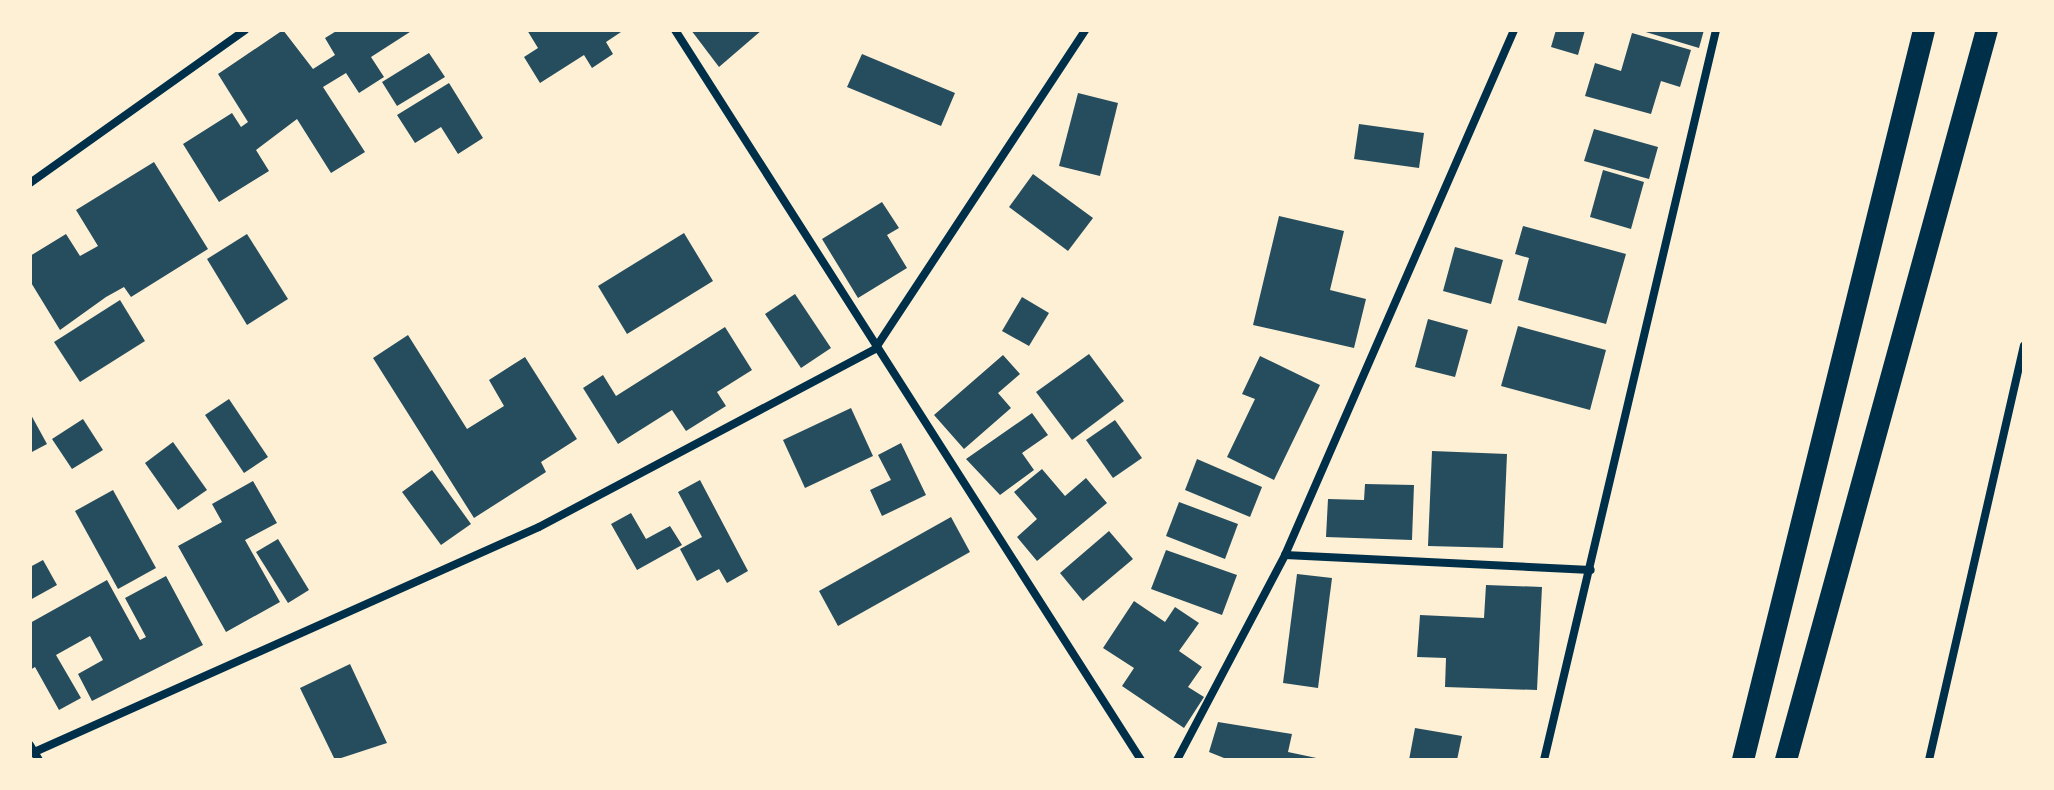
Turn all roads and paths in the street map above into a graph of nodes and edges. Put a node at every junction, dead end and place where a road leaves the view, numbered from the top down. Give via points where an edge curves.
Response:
1 (245, 30) edge
2 (675, 30) edge
3 (1085, 30) edge
4 (1514, 30) edge
5 (1716, 30) edge
6 (1924, 30) edge
7 (1987, 30) edge
8 (30, 183) edge
9 (2024, 346) edge
10 (875, 349) junction
11 (1285, 555) junction
12 (1591, 570) junction
13 (33, 753) edge
14 (1141, 760) edge
15 (1177, 760) edge
16 (1544, 760) edge
17 (1743, 760) edge
18 (1786, 760) edge
19 (1929, 760) edge

1 - 8 street
2 - 10 street
3 - 10 street
4 - 11 street
5 - 12 street
6 - 17 highway
7 - 18 highway
9 - 19 street
10 - 13 street via 539,527
10 - 14 street
11 - 12 street
11 - 15 street
12 - 16 street

